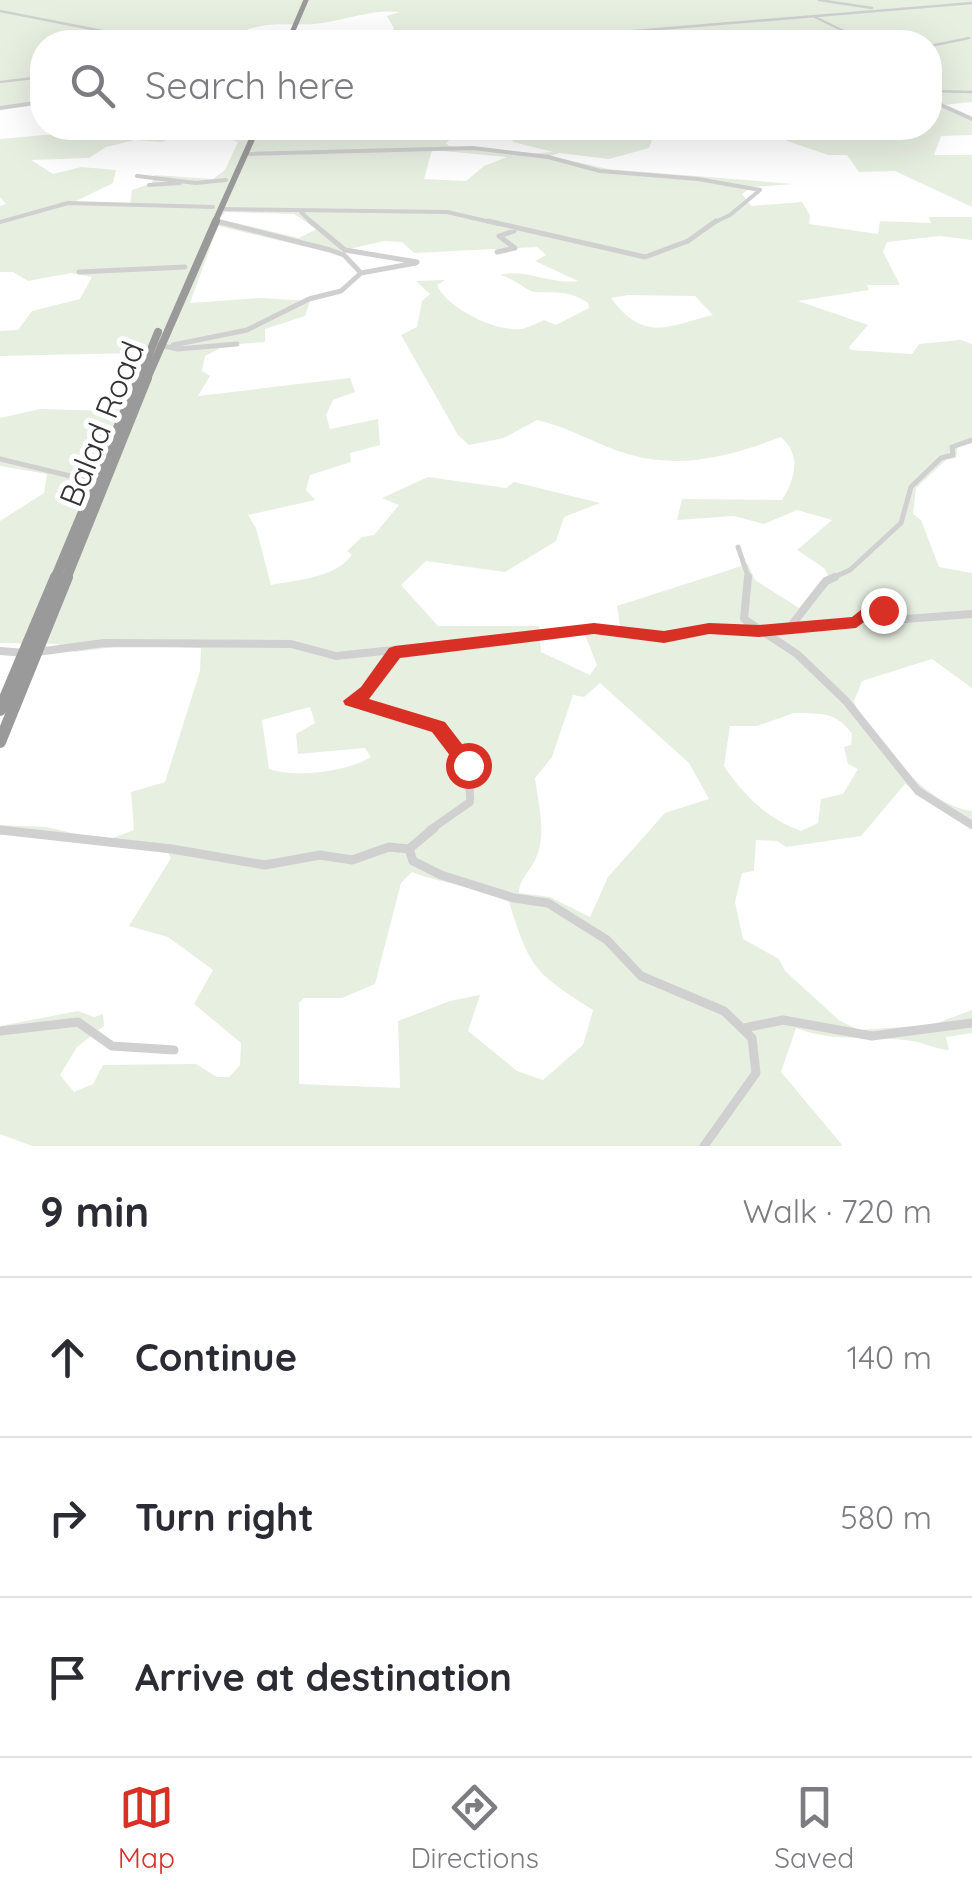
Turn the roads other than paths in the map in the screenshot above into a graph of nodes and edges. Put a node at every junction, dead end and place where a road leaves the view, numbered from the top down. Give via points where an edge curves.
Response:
1 (308, 0) edge
2 (819, 0) edge
3 (972, 3) edge
4 (883, 10) junction
5 (0, 11) edge
6 (814, 16) junction
7 (97, 30) edge
8 (296, 30) edge
9 (644, 30) edge
10 (842, 30) edge
11 (970, 38) dead end
12 (942, 44) edge
13 (30, 78) edge
14 (0, 82) edge
15 (942, 91) edge
16 (972, 92) edge
17 (30, 104) edge
18 (942, 105) edge
19 (0, 108) edge
20 (972, 119) edge
21 (247, 140) edge
22 (249, 140) edge
23 (245, 154) junction
24 (137, 176) dead end
25 (226, 180) junction
26 (196, 183) junction
27 (149, 185) dead end
28 (216, 208) junction
29 (300, 212) junction
30 (0, 222) edge
31 (214, 222) junction
32 (515, 231) junction
33 (497, 252) dead end
34 (186, 267) junction
35 (79, 272) dead end
36 (361, 273) junction
37 (162, 344) junction
38 (237, 344) dead end
39 (972, 440) edge
40 (0, 459) edge
41 (96, 482) junction
42 (738, 546) dead end
43 (972, 614) edge
44 (790, 627) junction
45 (759, 631) junction
46 (0, 650) edge
47 (38, 652) junction
48 (395, 652) junction
49 (24, 653) junction
50 (0, 710) edge
51 (0, 742) edge
52 (972, 825) edge
53 (0, 830) edge
54 (409, 849) junction
55 (972, 1023) edge
56 (744, 1028) junction
57 (0, 1031) edge
58 (174, 1050) dead end
59 (704, 1146) edge

1 - 8 highway
2 - 4 street
3 - 4 street
4 - 6 street
5 - 7 street
6 - 9 street
6 - 10 street
11 - 12 street
13 - 14 street
15 - 16 street
17 - 19 street
18 - 20 street
21 - 25 highway, Balad Road
22 - 23 highway, Balad Road
23 - 28 highway, Balad Road
23 - 32 street via 474,148 760,190 688,242 645,258
24 - 26 street
25 - 26 street
25 - 28 highway, Balad Road
26 - 27 street
28 - 29 street
28 - 30 street via 68,203
28 - 31 highway, Balad Road
28 - 34 highway, Balad Road
29 - 32 street via 447,212
29 - 36 street via 337,246 358,255 417,262
31 - 36 street via 330,250
31 - 37 highway, Balad Road
32 - 33 street via 498,236 515,248
34 - 35 street
34 - 37 highway, Balad Road
36 - 37 street via 341,291 247,330
37 - 38 street
37 - 41 highway, Balad Road
37 - 47 highway, Balad Road
39 - 44 street via 952,446 952,455 940,458 911,487 901,523 850,570 826,581
40 - 41 street
41 - 49 highway, Balad Road
42 - 45 street via 750,582 744,619
43 - 44 street via 905,619 867,610 856,622
44 - 45 street
45 - 48 street via 709,628 664,637 594,629
45 - 52 street via 798,654 846,700 918,791
46 - 49 street
47 - 48 street via 104,642 292,644 336,656
47 - 49 street
47 - 51 highway, Balad Road
48 - 54 street via 367,692 352,701 438,727 473,780 470,802
49 - 50 highway, Balad Road
53 - 54 street via 265,865
54 - 56 street via 421,868 548,903 607,940 642,976 724,1011
55 - 56 street via 872,1036 783,1020
56 - 59 street via 752,1038 756,1073
57 - 58 street via 78,1022 112,1046

